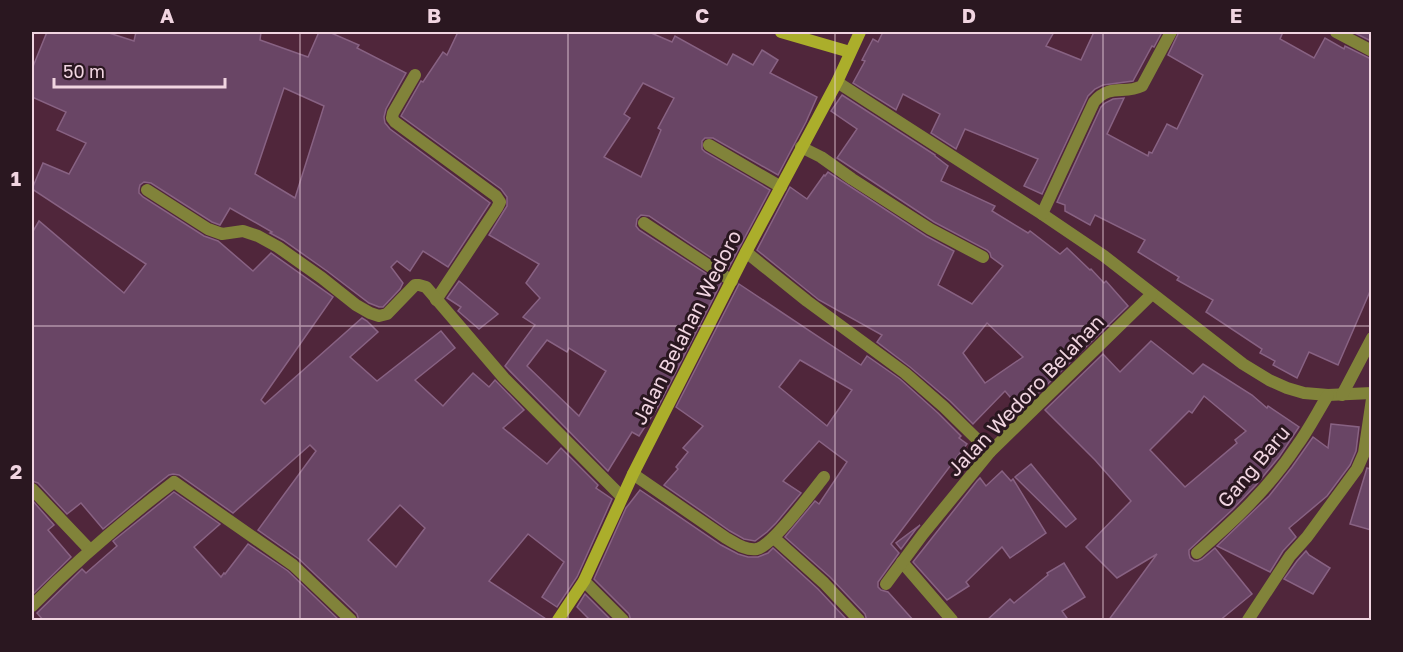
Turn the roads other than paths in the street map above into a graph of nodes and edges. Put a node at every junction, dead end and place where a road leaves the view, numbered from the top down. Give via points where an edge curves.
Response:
1 (781, 32) edge
2 (860, 32) edge
3 (1171, 32) edge
4 (1335, 32) edge
5 (1371, 51) edge
6 (850, 52) junction
7 (415, 75) dead end
8 (837, 82) junction
9 (709, 145) dead end
10 (801, 147) junction
11 (781, 187) junction
12 (147, 190) dead end
13 (1042, 214) junction
14 (644, 223) dead end
15 (746, 252) junction
16 (983, 257) dead end
17 (732, 281) junction
18 (1152, 294) junction
19 (436, 300) junction
20 (1371, 338) edge
21 (1371, 393) edge
22 (1328, 395) junction
23 (1342, 395) junction
24 (1371, 399) edge
25 (990, 452) junction
26 (633, 474) junction
27 (824, 477) dead end
28 (32, 489) edge
29 (622, 497) junction
30 (774, 537) junction
31 (90, 550) junction
32 (1197, 553) dead end
33 (902, 562) junction
34 (584, 581) junction
35 (886, 584) dead end
36 (32, 606) edge
37 (351, 621) edge
38 (558, 621) edge
39 (623, 621) edge
40 (860, 621) edge
41 (951, 621) edge
42 (1248, 621) edge

1 - 6 street
2 - 6 street, Jalan Belahan Wedoro
3 - 13 street via 1142,86 1109,90 1094,102
4 - 5 street
6 - 8 street, Jalan Belahan Wedoro
7 - 19 street via 393,113 394,122 500,202
8 - 10 street, Jalan Belahan Wedoro
8 - 13 street
9 - 11 street
10 - 11 street, Jalan Belahan Wedoro
10 - 16 street via 930,229
11 - 15 street, Jalan Belahan Wedoro
12 - 19 street via 208,230 222,234 243,231 278,247 370,313 387,314 415,285 426,287
13 - 18 street
14 - 17 street
15 - 17 street, Jalan Belahan Wedoro
15 - 25 street via 905,374
17 - 26 street, Jalan Belahan Wedoro
18 - 22 street via 1269,380 1304,393
18 - 25 street, Jalan Wedoro Belahan
19 - 29 street via 504,378
20 - 23 street
21 - 23 street
22 - 23 street
22 - 32 street, Gang Baru via 1296,448 1266,487
24 - 42 street via 1364,453 1357,470 1290,556
25 - 33 street, Jalan Wedoro Belahan
26 - 29 street, Jalan Belahan Wedoro
26 - 30 street via 742,547 756,549
27 - 30 street
28 - 31 street
29 - 34 street, Jalan Belahan Wedoro
30 - 40 street
31 - 36 street
31 - 37 street via 174,482 292,565
33 - 35 street, Jalan Wedoro Belahan
33 - 41 street
34 - 38 street, Jalan Belahan Wedoro
34 - 39 street

